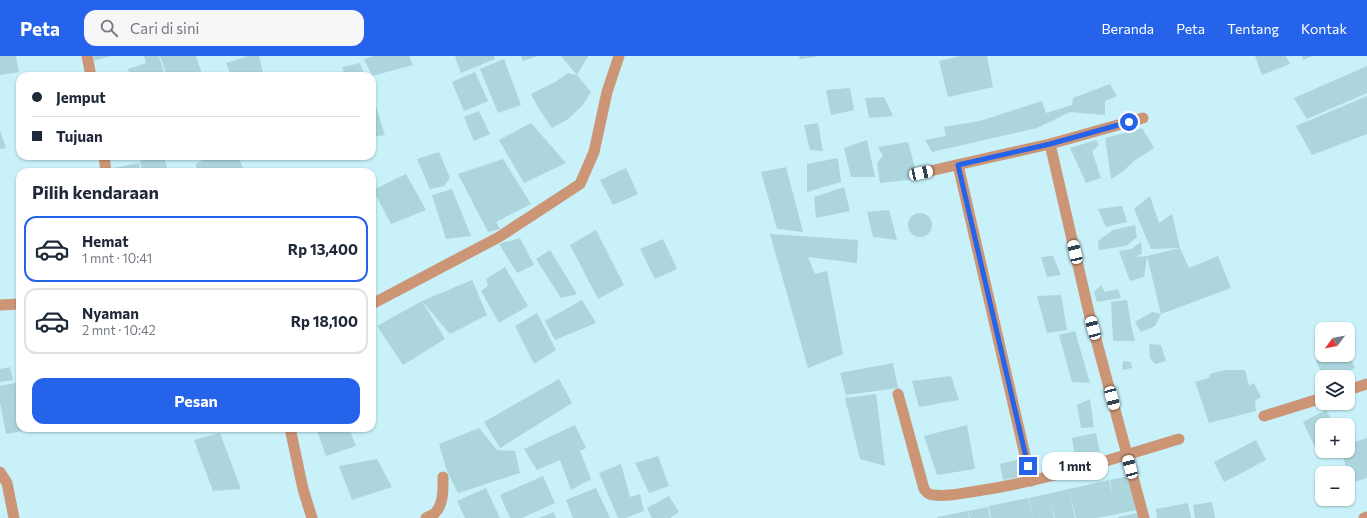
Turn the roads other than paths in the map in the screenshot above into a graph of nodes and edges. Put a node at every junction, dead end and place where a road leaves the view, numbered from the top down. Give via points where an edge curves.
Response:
1 (87, 56) edge
2 (619, 56) edge
3 (90, 72) edge
4 (1143, 118) dead end
5 (1050, 144) junction
6 (958, 165) junction
7 (921, 173) dead end
8 (376, 302) edge
9 (16, 304) edge
10 (0, 305) edge
11 (1367, 384) edge
12 (1355, 388) edge
13 (898, 394) dead end
14 (1315, 400) edge
15 (1264, 416) dead end
16 (291, 432) edge
17 (1178, 439) dead end
18 (1126, 455) junction
19 (0, 472) edge
20 (443, 477) dead end
21 (1031, 481) junction
22 (14, 518) edge
23 (312, 518) edge
24 (426, 518) edge
25 (1144, 518) edge

1 - 3 street
2 - 8 street via 607,92 594,152 580,184 499,238
4 - 5 street
5 - 6 street
5 - 18 street via 1089,313
6 - 7 street
6 - 21 street
9 - 10 street
11 - 12 street
13 - 21 street via 921,481 928,494 948,495
14 - 15 street
16 - 23 street
17 - 18 street
18 - 21 street
18 - 25 street
19 - 22 street via 7,483
20 - 24 street via 439,507 434,514

